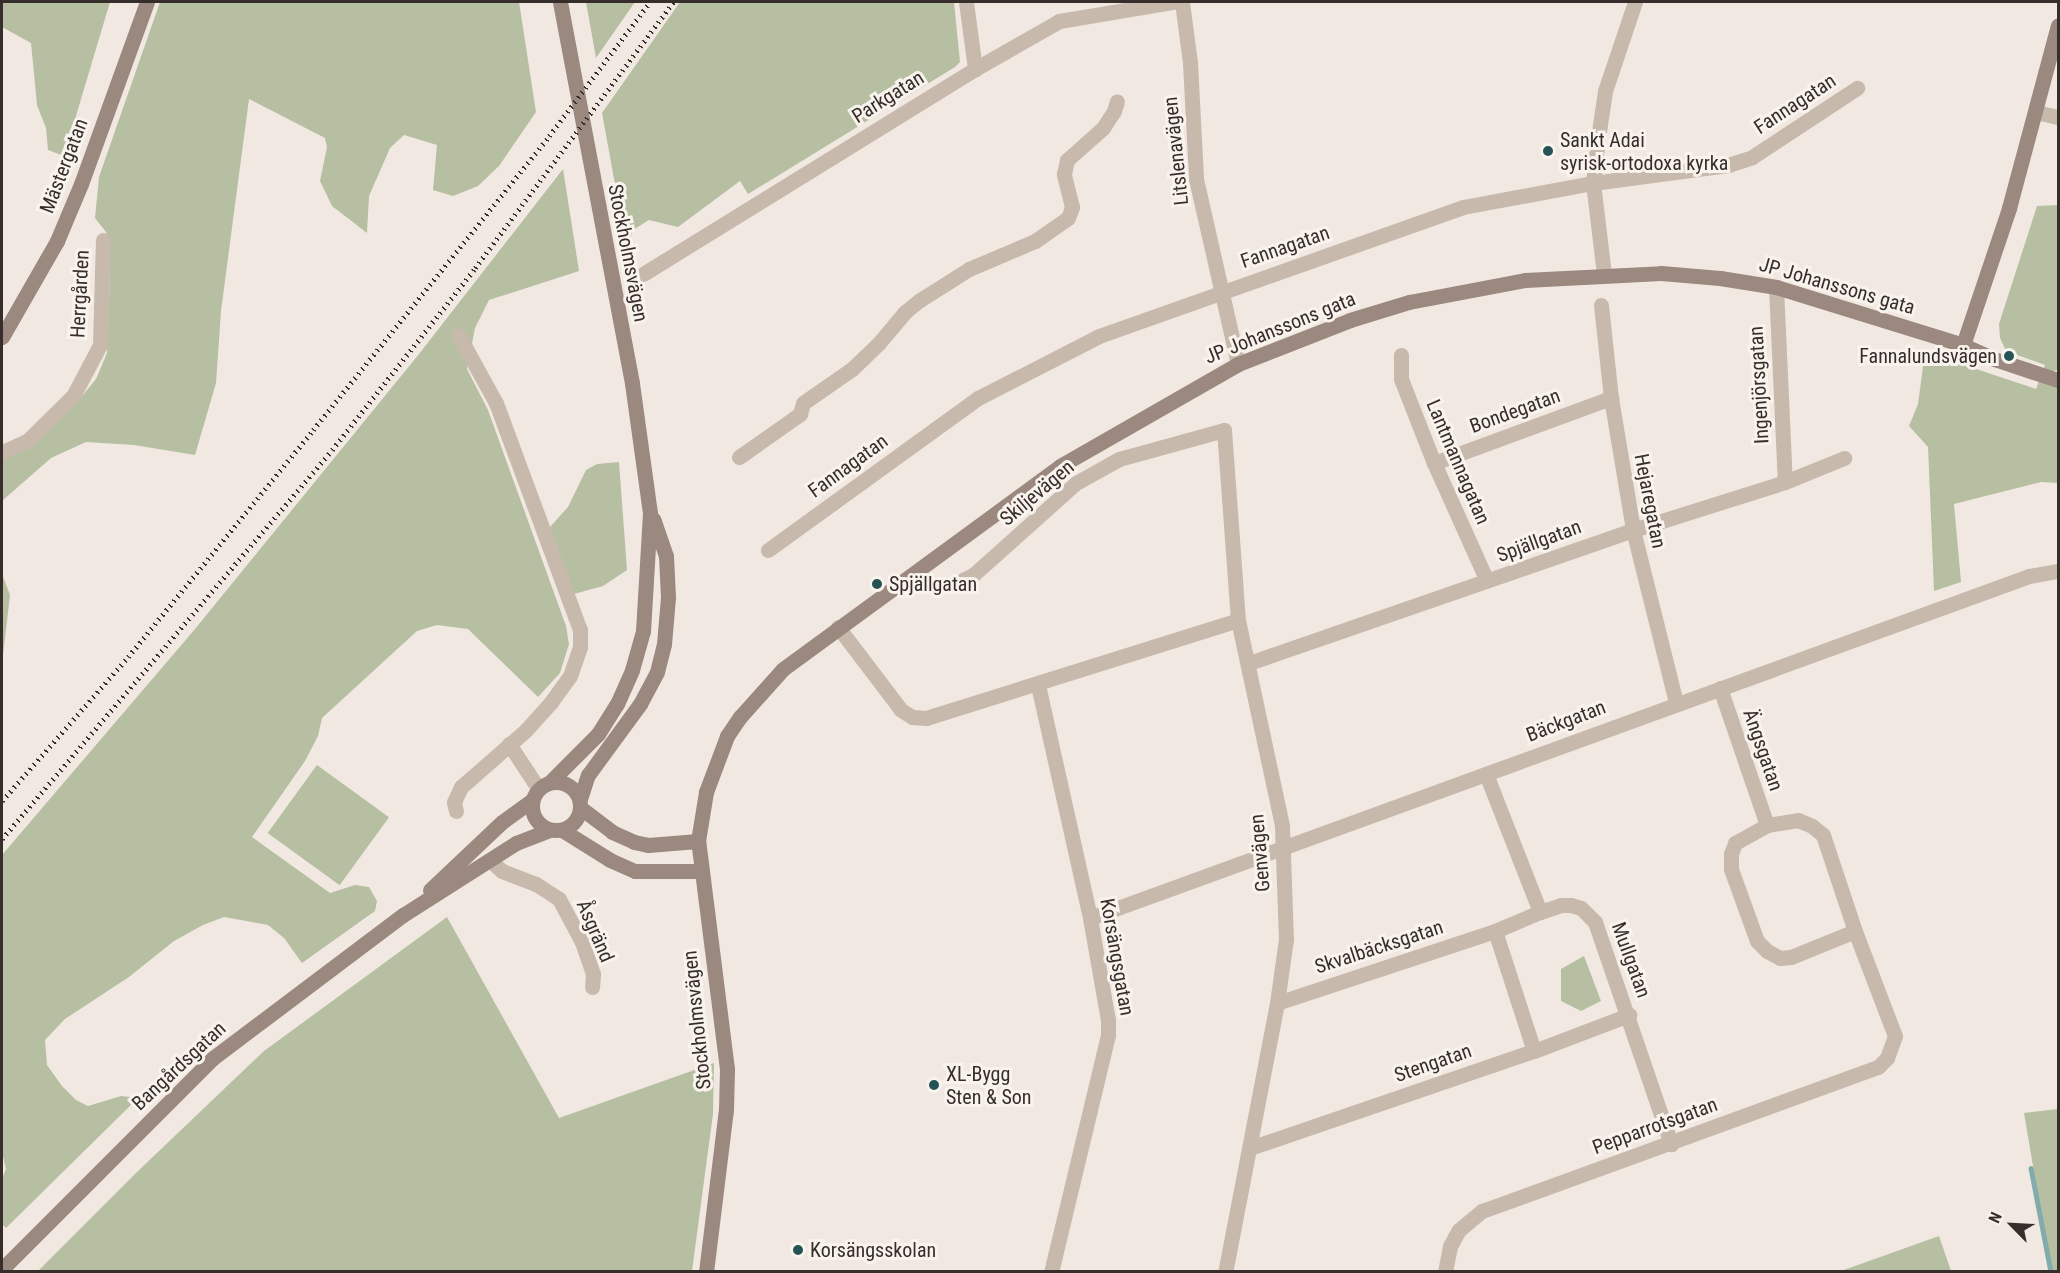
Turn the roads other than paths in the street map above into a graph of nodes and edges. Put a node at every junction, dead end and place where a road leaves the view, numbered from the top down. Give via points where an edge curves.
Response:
1 (147, 2) edge
2 (560, 2) edge
3 (966, 2) edge
4 (1173, 2) edge
5 (1182, 2) edge
6 (1635, 2) edge
7 (2058, 26) edge
8 (975, 69) junction
9 (1857, 88) dead end
10 (1117, 102) dead end
11 (2036, 112) junction
12 (2058, 117) edge
13 (1593, 183) junction
14 (103, 240) dead end
15 (643, 274) dead end
16 (1604, 274) junction
17 (1776, 287) junction
18 (1221, 292) junction
19 (1601, 304) dead end
20 (459, 336) dead end
21 (2, 337) edge
22 (1963, 345) junction
23 (1401, 355) dead end
24 (1238, 364) junction
25 (2058, 381) edge
26 (1611, 398) junction
27 (1224, 430) joint
28 (2, 452) edge
29 (739, 458) dead end
30 (1844, 458) dead end
31 (1434, 463) junction
32 (1785, 482) junction
33 (650, 513) junction
34 (1633, 530) junction
35 (768, 550) dead end
36 (2058, 571) edge
37 (1487, 581) junction
38 (954, 584) dead end
39 (1238, 620) junction
40 (838, 627) junction
41 (1249, 663) junction
42 (1038, 684) junction
43 (1720, 688) junction
44 (1676, 702) junction
45 (509, 744) junction
46 (1486, 774) junction
47 (540, 790) junction
48 (581, 804) junction
49 (456, 812) dead end
50 (1767, 825) junction
51 (556, 830) junction
52 (698, 841) junction
53 (1285, 848) junction
54 (490, 860) junction
55 (700, 871) junction
56 (1540, 912) junction
57 (403, 915) junction
58 (1090, 918) junction
59 (1495, 930) junction
60 (1855, 931) junction
61 (592, 987) dead end
62 (1277, 1003) junction
63 (1629, 1015) junction
64 (1534, 1051) junction
65 (1671, 1144) junction
66 (1250, 1148) junction
67 (2, 1269) edge
68 (706, 1272) edge
69 (1051, 1272) edge
70 (1225, 1272) edge
71 (1445, 1272) edge

1 - 21 street, Mästergatan via 57,241
2 - 33 street, Stockholmsvägen via 632,383
3 - 8 street
4 - 8 street, Parkgatan via 1059,21
5 - 18 street, Litslenavägen via 1190,63 1196,179
6 - 13 street via 1605,91
7 - 11 street
8 - 15 street, Parkgatan
9 - 13 street, Fannagatan via 1752,157 1728,165
10 - 29 street via 1103,128 1067,160 1064,174 1072,207 1068,218 1035,241 969,269 920,300 852,369 803,403 800,414
11 - 12 street
11 - 22 street
13 - 16 street
13 - 18 street, Fannagatan via 1463,207
14 - 28 street, Herrgården via 100,345 73,396 27,441
16 - 17 street, JP Johanssons gata via 1661,273
16 - 24 street, JP Johanssons gata via 1525,280 1409,302 1350,320
17 - 22 street, JP Johanssons gata
17 - 32 street, Ingenjörsgatan
18 - 24 street, Litslenavägen
18 - 35 street, Fannagatan via 1099,336 978,398
19 - 26 street, Hejaregatan
20 - 45 street via 496,403 580,630 580,647 570,676 551,702
22 - 25 street, JP Johanssons gata
23 - 31 street, Lantmannagatan via 1401,379
24 - 40 street, JP Johanssons gata via 1060,466
26 - 31 street, Bondegatan
26 - 34 street, Hejaregatan
27 - 38 street, Skiljevägen via 1119,459 1076,483 973,575
27 - 39 street, Genvägen
30 - 32 street, Spjällgatan
31 - 37 street, Lantmannagatan
32 - 34 street, Spjällgatan
33 - 47 street, Stockholmsvägen via 643,632 633,670 617,705 597,734
33 - 48 street, Stockholmsvägen via 666,556 664,644 657,672 640,704 588,774
34 - 37 street, Spjällgatan
34 - 44 street, Hejaregatan
36 - 43 street, Bäckgatan via 2030,576
37 - 41 street, Spjällgatan
39 - 41 street, Genvägen
39 - 42 street
40 - 42 street via 900,710 912,717 942,715
40 - 52 street, JP Johanssons gata via 783,669 727,736 706,792
41 - 53 street, Genvägen
42 - 58 street, Korsängsgatan
43 - 44 street, Bäckgatan
43 - 50 street, Ängsgatan
44 - 46 street, Bäckgatan
45 - 47 street
45 - 49 street via 461,787 454,802
46 - 53 street, Bäckgatan
46 - 56 street
47 - 48 street via 563,782 574,788
47 - 51 street via 532,812 538,824
47 - 57 street, Bangårdsgatan
48 - 51 street via 574,824
48 - 52 street via 612,832 634,842
50 - 60 street via 1798,820 1823,836
50 - 60 street via 1735,843 1731,854 1731,869 1756,941 1780,958 1791,957
51 - 54 street, Bangårdsgatan via 516,843
51 - 55 street via 635,871
52 - 55 street, Stockholmsvägen
53 - 58 street, Bäckgatan
53 - 62 street, Genvägen via 1286,939
54 - 57 street, Bangårdsgatan
54 - 61 street, Åsgränd via 502,871 536,884 559,899 582,942 593,974
55 - 68 street, Stockholmsvägen via 727,1069 726,1110
56 - 59 street, Skvalbäcksgatan
56 - 63 street, Mullgatan via 1571,905 1589,915
57 - 67 street, Bangårdsgatan via 213,1058
58 - 69 street, Korsängsgatan via 1108,1035
59 - 62 street, Skvalbäcksgatan
59 - 64 street
60 - 65 street, Pepparrotsgatan via 1895,1036 1887,1058 1878,1067
62 - 66 street, Genvägen
63 - 64 street, Stengatan
63 - 65 street, Mullgatan
64 - 66 street, Stengatan
65 - 71 street, Pepparrotsgatan via 1482,1211 1459,1230 1450,1246
66 - 70 street, Genvägen

